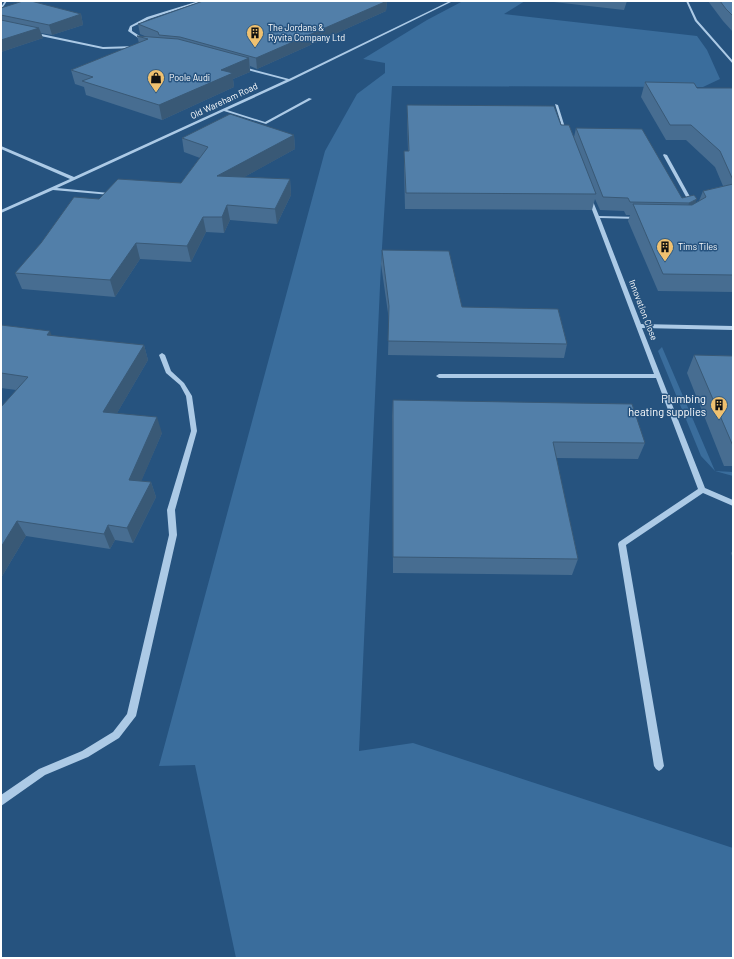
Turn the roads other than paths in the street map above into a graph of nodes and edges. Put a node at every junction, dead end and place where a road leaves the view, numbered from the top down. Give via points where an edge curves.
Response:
1 (6, 1) edge
2 (202, 1) edge
3 (452, 1) edge
4 (687, 1) edge
5 (1, 8) edge
6 (24, 31) edge
7 (148, 42) edge
8 (140, 48) edge
9 (733, 63) edge
10 (238, 66) edge
11 (289, 80) junction
12 (310, 99) dead end
13 (556, 105) dead end
14 (223, 110) junction
15 (568, 140) edge
16 (1, 147) edge
17 (665, 155) dead end
18 (75, 179) junction
19 (53, 189) junction
20 (109, 194) edge
21 (589, 196) edge
22 (693, 207) edge
23 (1, 212) edge
24 (597, 217) junction
25 (645, 219) edge
26 (639, 326) junction
27 (733, 328) edge
28 (162, 355) dead end
29 (439, 376) dead end
30 (658, 376) junction
31 (702, 490) junction
32 (733, 503) edge
33 (659, 766) dead end
34 (1, 801) edge

1 - 5 street
2 - 7 street via 148,18 131,27 130,31
3 - 11 street, Old Wareham Road
4 - 9 street via 696,20
6 - 8 street via 103,48
10 - 11 street
11 - 14 street, Old Wareham Road
12 - 14 street via 265,123
13 - 15 street
14 - 18 street, Old Wareham Road
16 - 18 street
17 - 22 street
18 - 19 street, Old Wareham Road
19 - 20 street
19 - 23 street, Old Wareham Road
21 - 24 street, Innovation Close
24 - 25 street
24 - 26 street, Innovation Close
26 - 27 street
26 - 30 street, Innovation Close
28 - 34 street via 168,372 182,384 189,396 194,431 172,510 173,535 131,716 116,735 85,754 42,772
29 - 30 street
30 - 31 street, Innovation Close
31 - 32 street
31 - 33 street via 622,544

